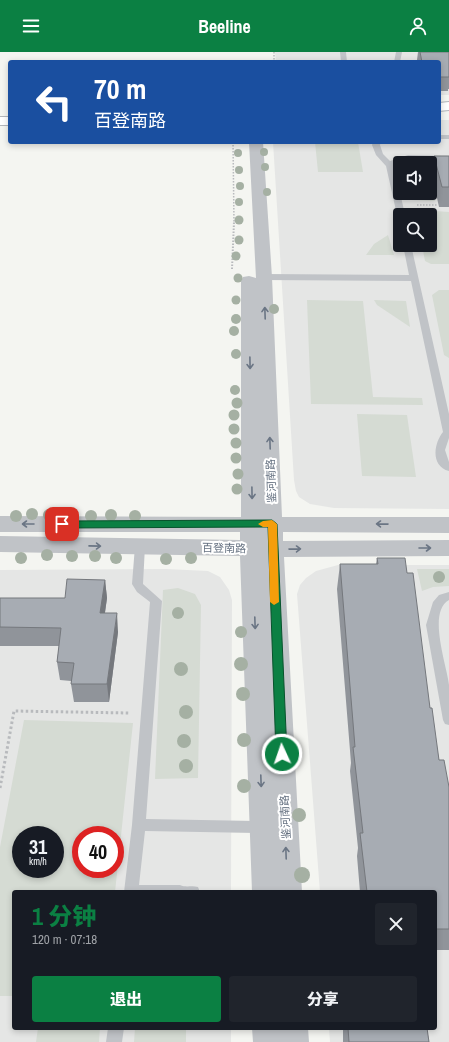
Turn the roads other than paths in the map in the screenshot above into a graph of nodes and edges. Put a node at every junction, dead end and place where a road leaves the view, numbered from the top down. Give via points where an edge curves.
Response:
1 (246, 144) edge
2 (256, 144) edge
3 (377, 144) edge
4 (449, 158) edge
5 (390, 165) junction
6 (399, 208) edge
7 (408, 252) edge
8 (264, 277) junction
9 (412, 278) junction
10 (449, 432) edge
11 (449, 468) edge
12 (0, 524) edge
13 (272, 524) junction
14 (251, 525) junction
15 (449, 525) edge
16 (0, 544) edge
17 (140, 546) junction
18 (251, 548) junction
19 (449, 548) edge
20 (273, 549) junction
21 (449, 596) edge
22 (449, 720) edge
23 (139, 825) junction
24 (263, 827) junction
25 (131, 890) edge
26 (266, 890) edge
27 (288, 890) edge
28 (116, 1030) edge
29 (268, 1030) edge
30 (292, 1030) edge
31 (114, 1042) edge
32 (269, 1042) edge
33 (293, 1042) edge

1 -> 14 street, 鉴河南路
2 - 8 street, 鉴河南路
3 - 5 lane via 380,155
4 - 5 lane via 404,157 396,159
5 - 6 lane
7 - 9 lane
8 - 9 lane
13 -> 8 street, 鉴河南路
9 - 10 lane
10 - 11 lane via 439,447 442,461
14 -> 12 street, 百登南路
13 - 14 street, 百登南路
15 -> 13 street, 百登南路
13 - 20 street, 鉴河南路
14 - 18 street, 鉴河南路
16 -> 17 street, 百登南路
17 - 18 street, 百登南路
17 - 23 lane via 137,583 156,601
18 - 20 street, 百登南路
18 -> 24 street, 鉴河南路
20 -> 19 street, 百登南路
27 -> 20 street, 鉴河南路
21 - 22 lane via 437,605 432,625
23 - 24 lane
23 - 25 lane
24 - 26 street, 鉴河南路
28 - 31 lane
29 - 32 street
30 - 33 street

